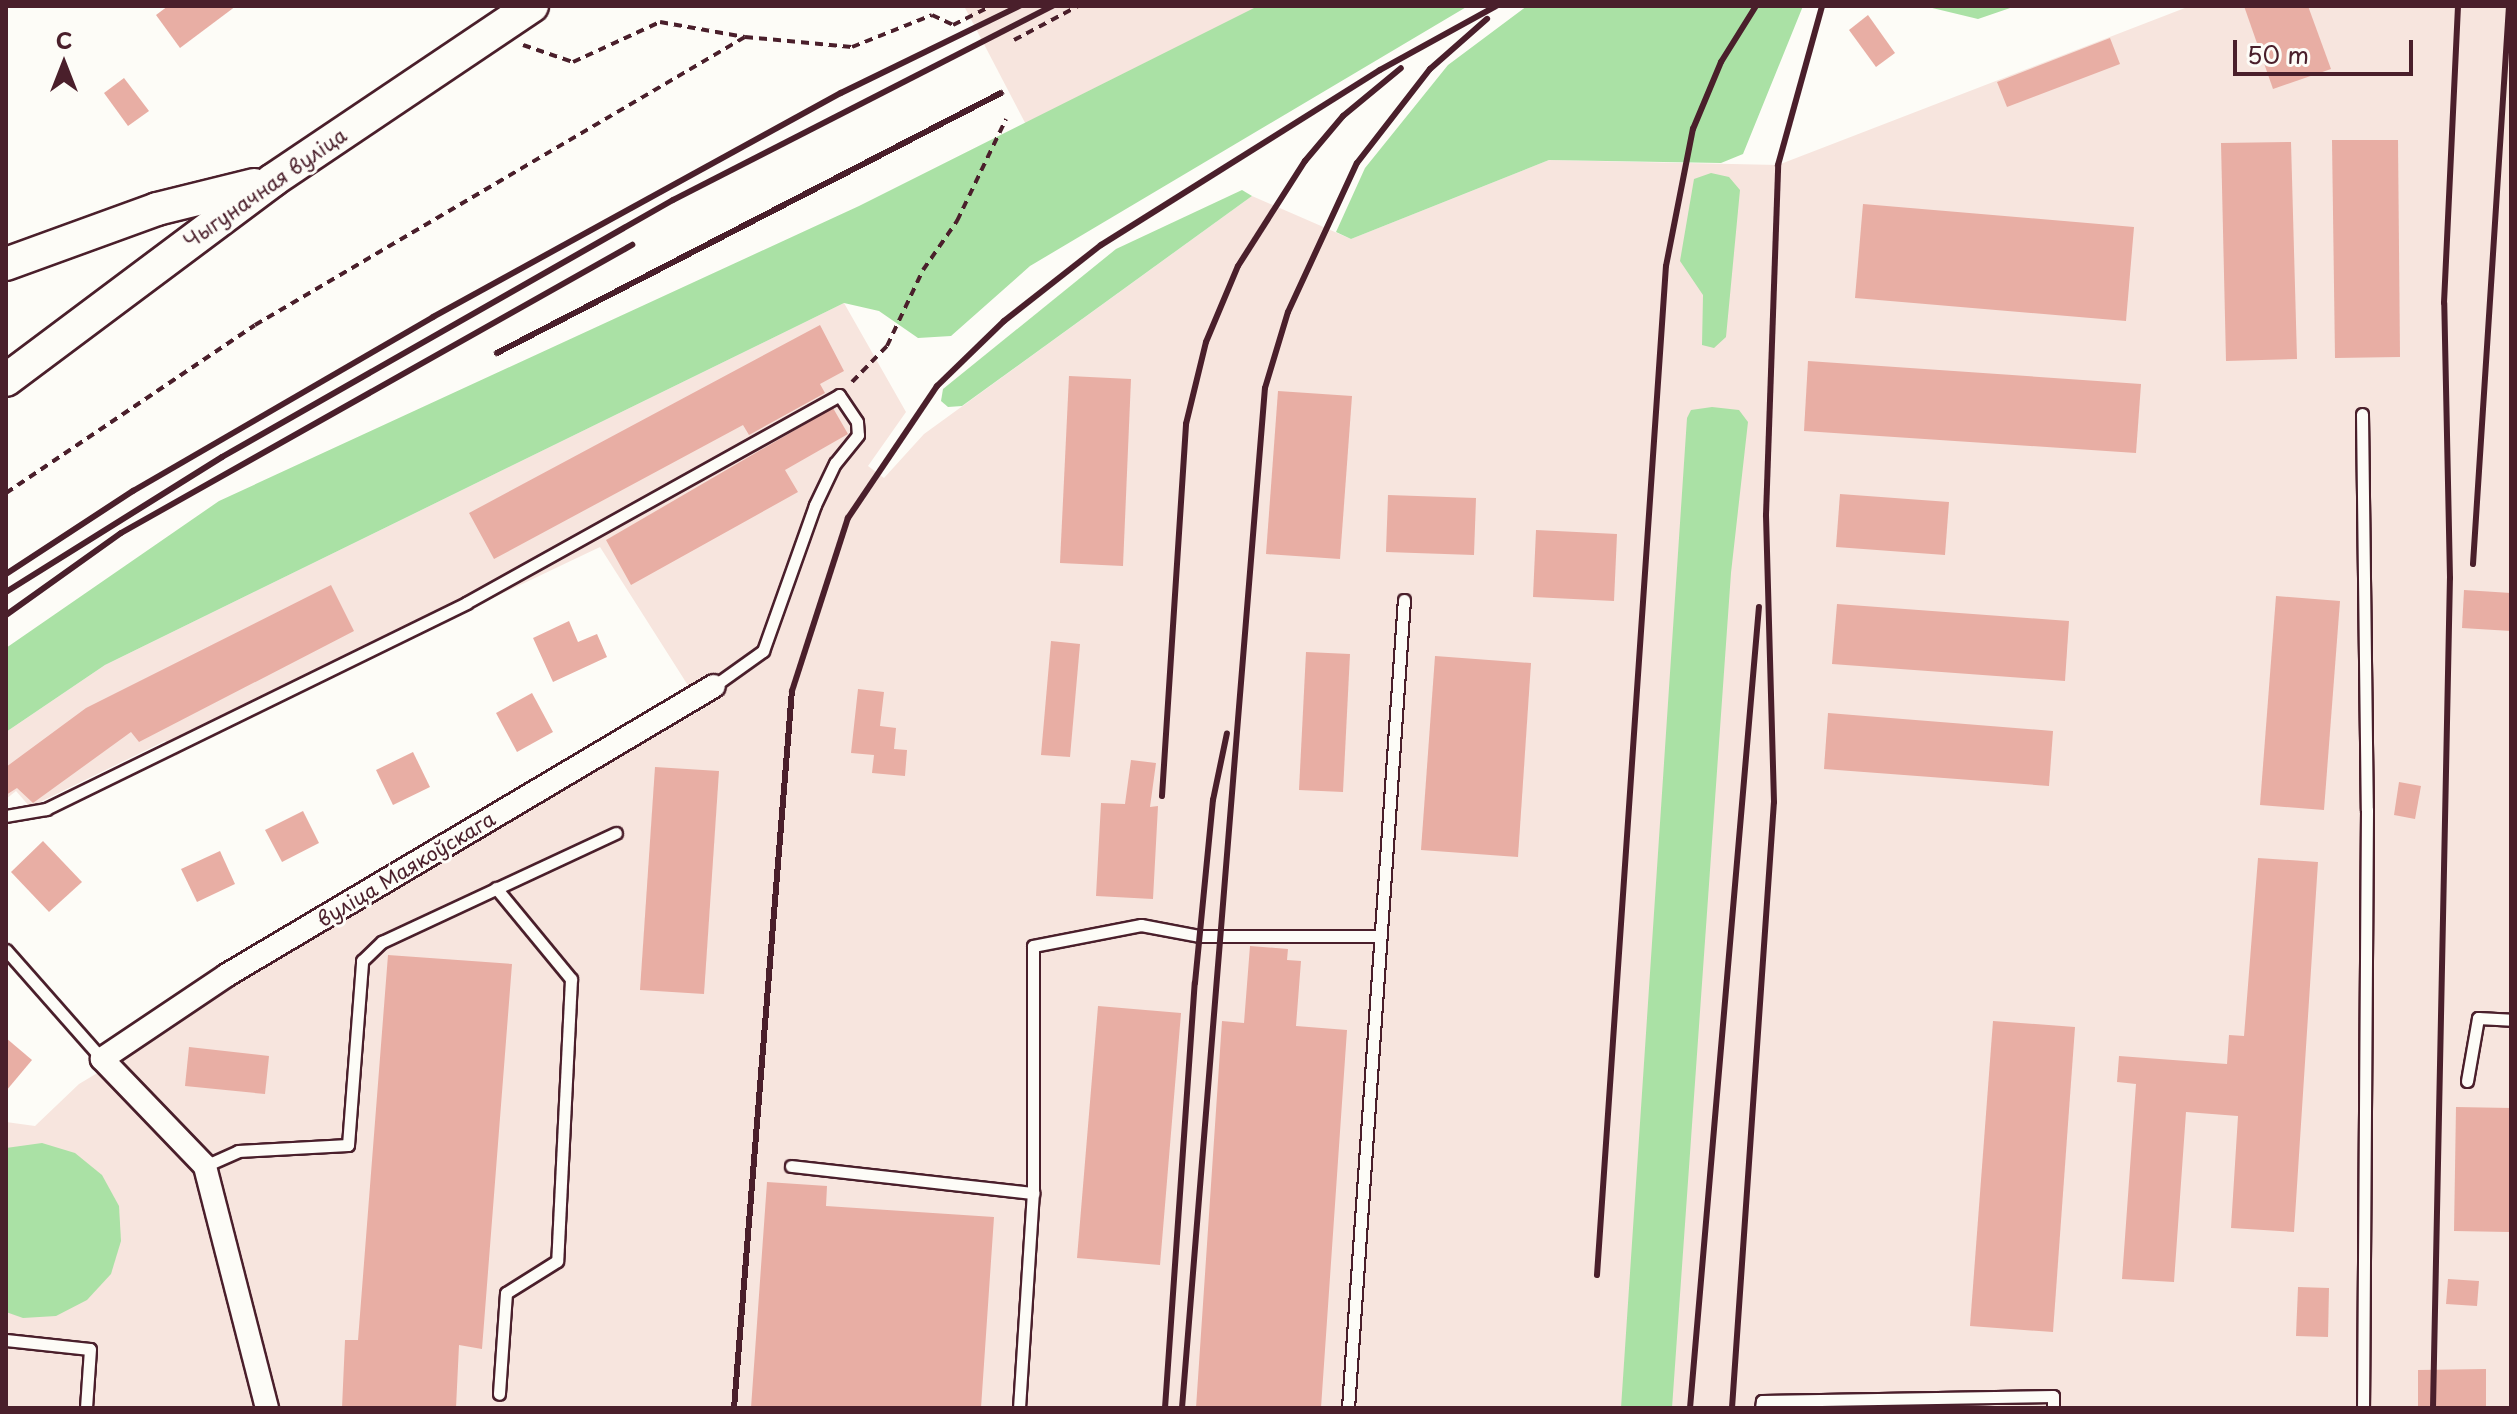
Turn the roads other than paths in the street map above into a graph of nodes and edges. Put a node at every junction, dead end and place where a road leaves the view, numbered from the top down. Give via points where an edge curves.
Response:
1 (532, 6) edge
2 (273, 180) junction
3 (157, 209) junction
4 (181, 247) junction
5 (6, 264) edge
6 (6, 380) edge
7 (2362, 414) dead end
8 (1404, 600) dead end
9 (714, 686) joint
10 (6, 816) edge
11 (616, 833) dead end
12 (496, 888) junction
13 (1380, 936) junction
14 (6, 950) edge
15 (2511, 1020) edge
16 (102, 1059) junction
17 (2467, 1081) dead end
18 (205, 1166) junction
19 (791, 1166) dead end
20 (1033, 1193) junction
21 (6, 1340) edge
22 (499, 1394) dead end
23 (86, 1408) edge
24 (267, 1408) edge
25 (1019, 1408) edge
26 (1348, 1408) edge
27 (1761, 1408) edge
28 (2053, 1408) edge
29 (2363, 1408) edge

1 - 2 street, Чыгуначная вуліца
2 - 3 street
2 - 4 street, Чыгуначная вуліца
3 - 4 street
3 - 5 street
4 - 6 street, Чыгуначная вуліца
7 - 29 lane via 2367,810
8 - 13 lane
9 - 10 lane via 763,651 815,505 835,463 858,435 857,422 839,395 466,603 46,809
9 - 16 street, вуліца Маякоўскага via 227,975
11 - 12 lane
12 - 18 lane via 382,942 362,961 348,1145 238,1151
12 - 22 lane via 571,979 557,1261 506,1293
13 - 20 lane via 1200,936 1141,925 1033,946
13 - 26 lane
14 - 16 lane
15 - 17 lane via 2478,1018
16 - 18 street
18 - 24 street
19 - 20 lane
20 - 25 lane
21 - 23 lane via 90,1349
27 - 28 lane via 1762,1401 2053,1396

